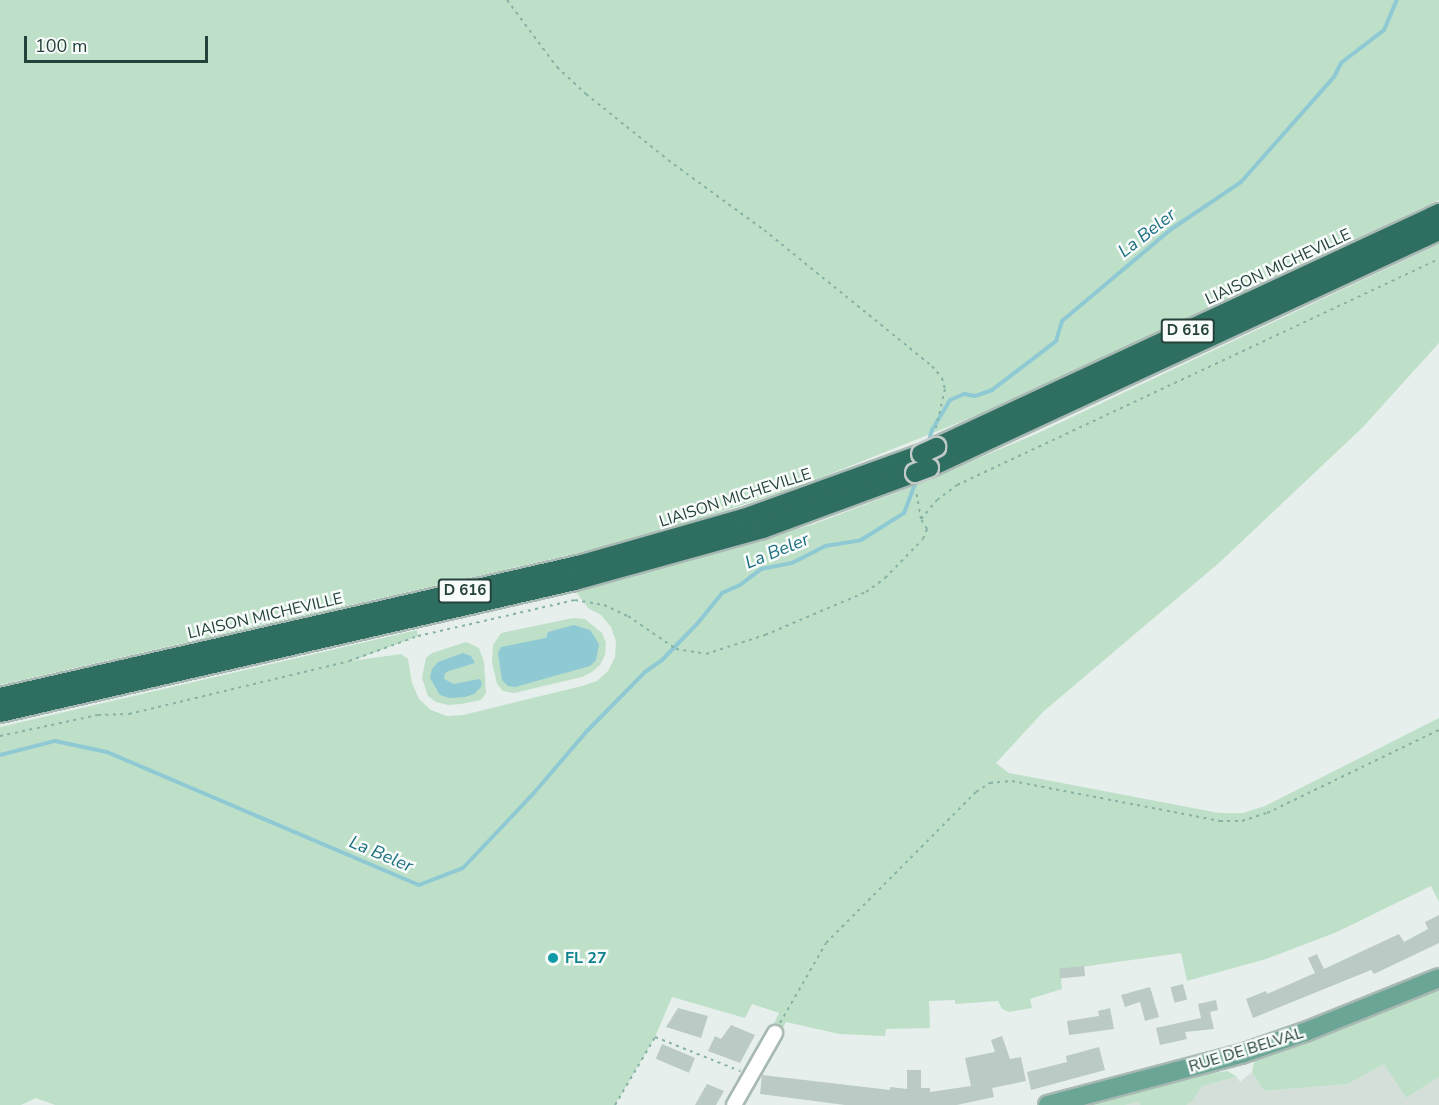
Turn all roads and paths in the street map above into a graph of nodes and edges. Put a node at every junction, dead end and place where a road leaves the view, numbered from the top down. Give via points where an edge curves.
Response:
1 (507, 0) edge
2 (1439, 213) edge
3 (1439, 231) edge
4 (1439, 259) edge
5 (936, 428) dead end
6 (923, 467) junction
7 (921, 519) junction
8 (0, 697) edge
9 (0, 713) edge
10 (1439, 730) edge
11 (0, 736) edge
12 (1439, 978) edge
13 (775, 1033) joint
14 (751, 1075) junction
15 (615, 1105) edge
16 (734, 1105) edge
17 (1048, 1105) edge

1 - 5 path via 557,67 586,94 764,230 932,366 945,389
2 - 6 highway, LIAISON MICHEVILLE / D 616
3 - 6 highway, LIAISON MICHEVILLE / D 616
4 - 7 path via 957,485
6 - 7 path
6 - 8 highway, LIAISON MICHEVILLE / D 616 via 582,564
6 - 9 highway, LIAISON MICHEVILLE / D 616 via 763,529 575,581
7 - 11 path via 927,529 923,538 866,592 765,635 706,654 676,650 628,616 575,600 418,636 349,662 129,714 98,715
10 - 13 path via 1267,813 1242,821 1220,821 1012,781 990,783 976,792 826,943
12 - 17 main road, RUE DE BELVAL via 1240,1054
13 - 14 street
14 - 15 path via 655,1036
14 - 16 street

